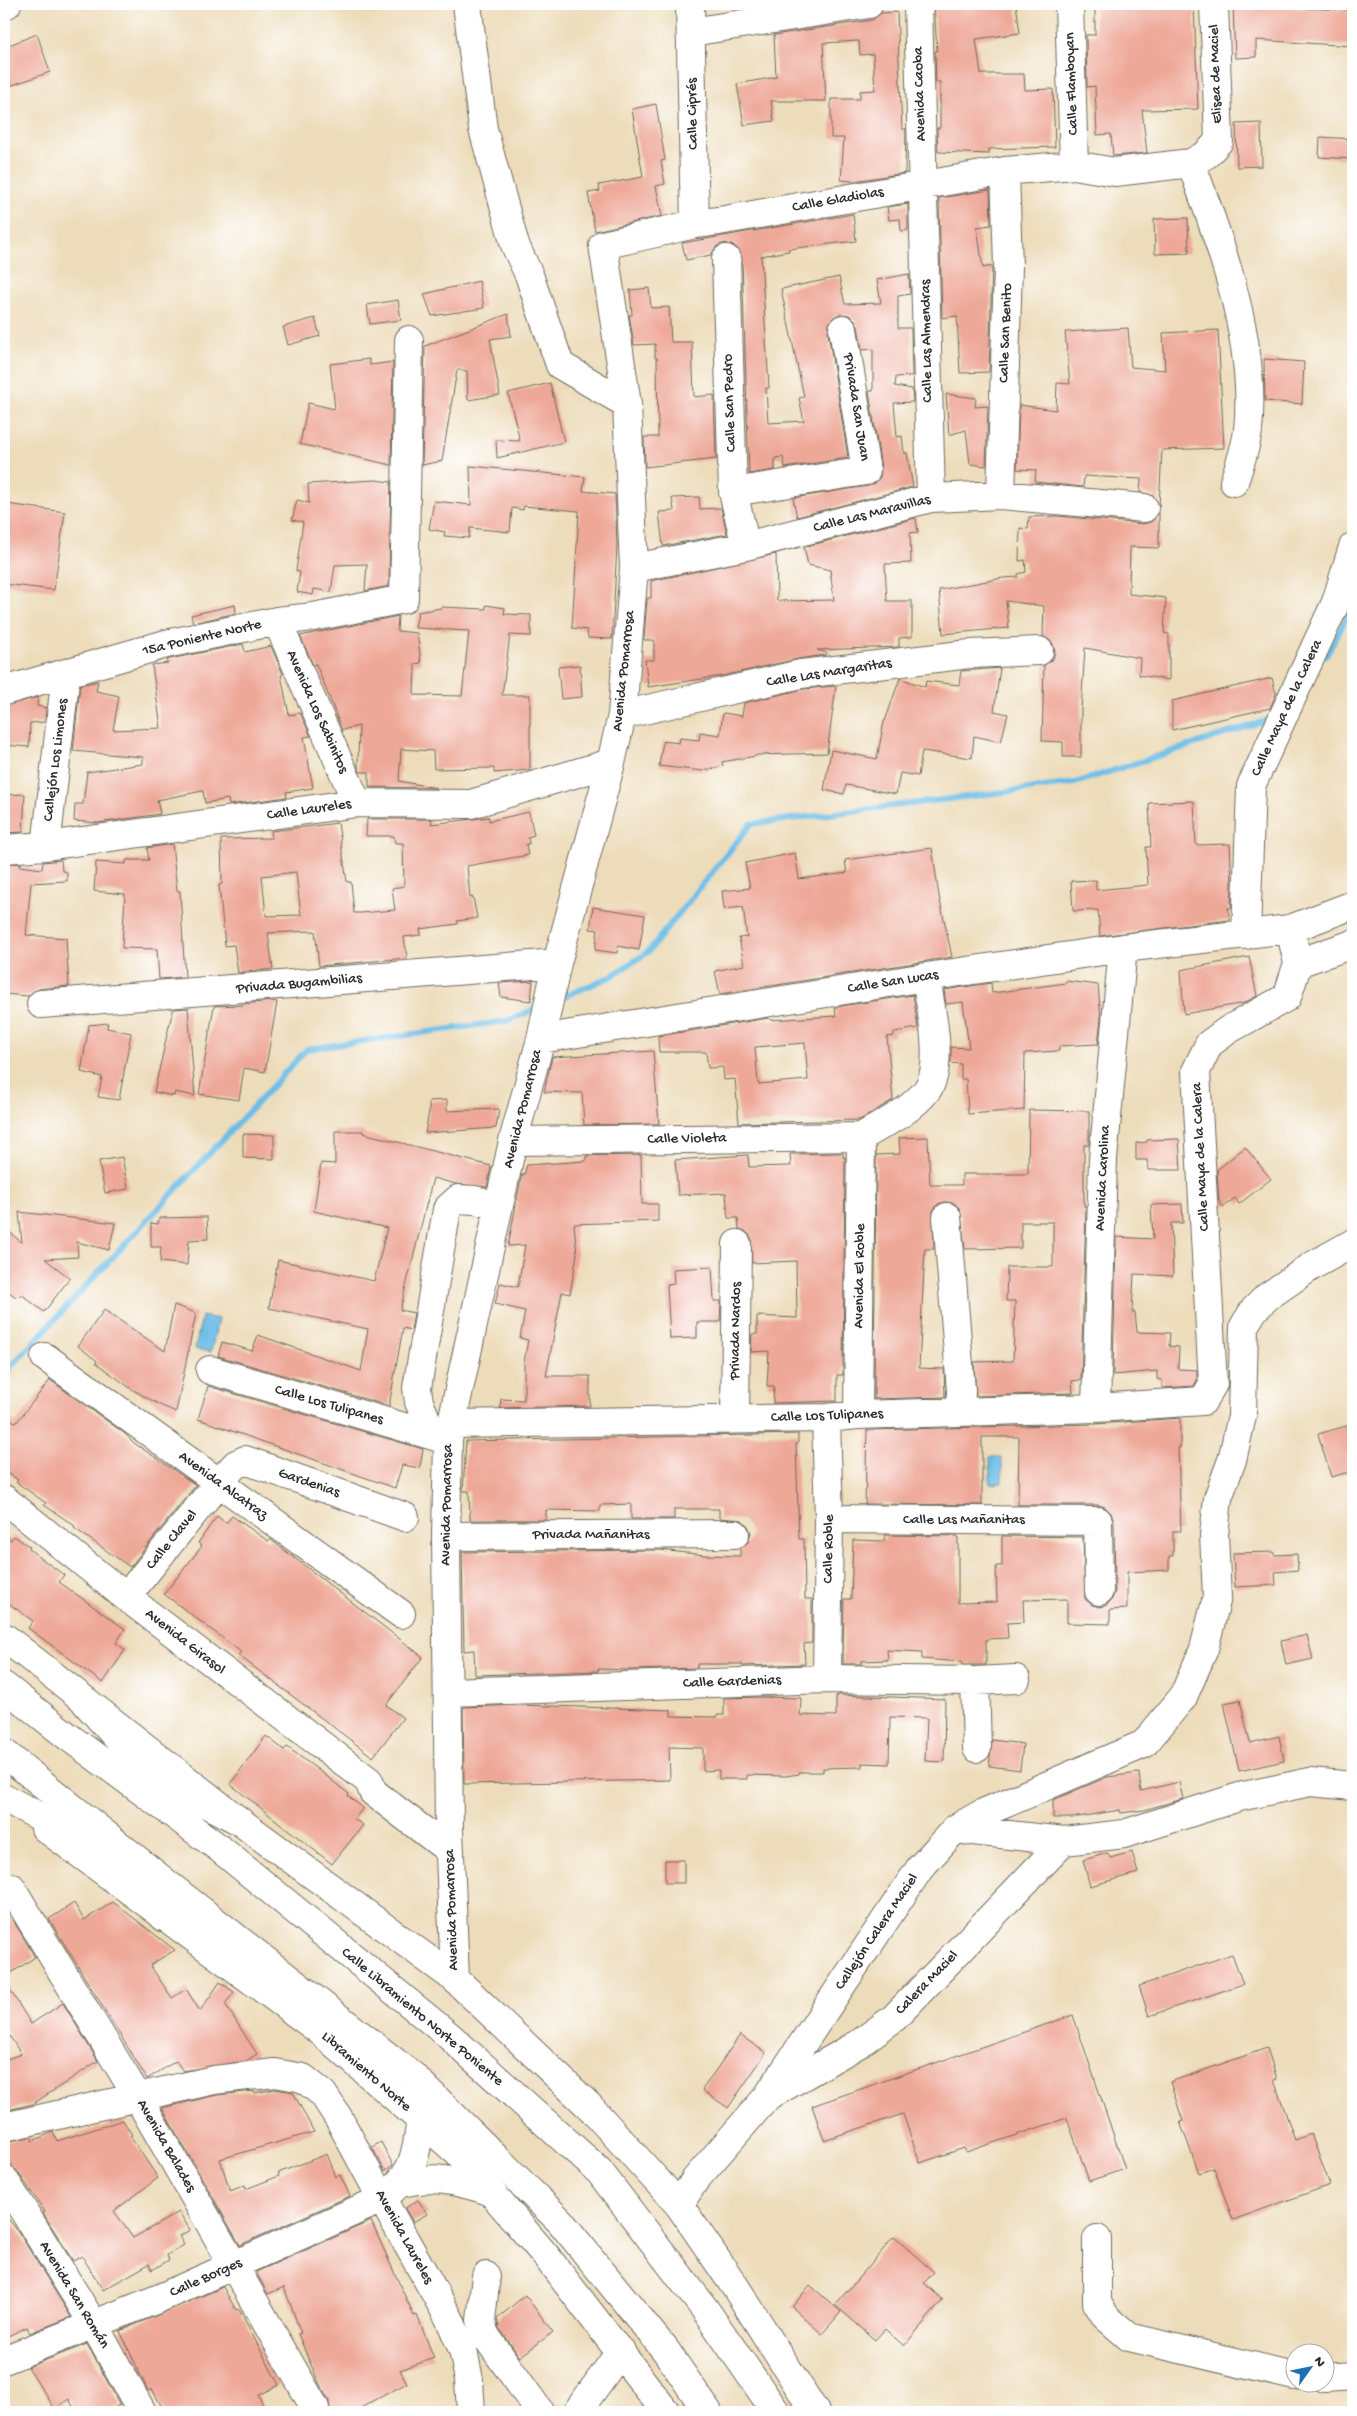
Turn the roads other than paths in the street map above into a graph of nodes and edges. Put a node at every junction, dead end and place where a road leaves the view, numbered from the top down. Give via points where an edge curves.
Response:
1 (8, 4) edge
2 (467, 4) edge
3 (486, 4) edge
4 (690, 4) edge
5 (869, 4) edge
6 (918, 4) edge
7 (1069, 4) edge
8 (1214, 4) edge
9 (4, 5) edge
10 (691, 32) junction
11 (492, 130) junction
12 (1191, 163) junction
13 (1074, 165) junction
14 (1005, 171) junction
15 (923, 185) junction
16 (695, 224) junction
17 (603, 245) joint
18 (726, 259) dead end
19 (843, 329) dead end
20 (409, 340) dead end
21 (627, 404) junction
22 (1234, 482) dead end
23 (733, 492) junction
24 (1001, 495) junction
25 (931, 498) junction
26 (1144, 508) dead end
27 (746, 546) junction
28 (1353, 547) edge
29 (634, 568) junction
30 (277, 621) junction
31 (1039, 651) dead end
32 (66, 674) junction
33 (4, 691) edge
34 (622, 715) junction
35 (611, 763) junction
36 (357, 803) junction
37 (46, 846) junction
38 (4, 849) edge
39 (1353, 905) edge
40 (1290, 929) junction
41 (1246, 935) junction
42 (1353, 944) edge
43 (1123, 948) junction
44 (1298, 963) junction
45 (556, 968) junction
46 (926, 977) junction
47 (41, 1004) dead end
48 (541, 1039) junction
49 (861, 1137) junction
50 (513, 1141) junction
51 (500, 1206) junction
52 (947, 1217) dead end
53 (1353, 1243) edge
54 (737, 1244) dead end
55 (45, 1357) dead end
56 (210, 1370) dead end
57 (1203, 1401) joint
58 (1096, 1408) junction
59 (960, 1412) junction
60 (858, 1415) junction
61 (826, 1418) junction
62 (735, 1419) junction
63 (444, 1433) junction
64 (219, 1482) junction
65 (4, 1499) edge
66 (405, 1517) dead end
67 (829, 1520) junction
68 (736, 1534) dead end
69 (446, 1536) junction
70 (1099, 1591) dead end
71 (126, 1597) junction
72 (401, 1614) dead end
73 (4, 1637) edge
74 (827, 1679) junction
75 (1016, 1679) dead end
76 (975, 1681) junction
77 (4, 1686) edge
78 (449, 1692) junction
79 (86, 1702) junction
80 (66, 1735) junction
81 (977, 1748) dead end
82 (4, 1753) edge
83 (32, 1774) junction
84 (152, 1777) junction
85 (1353, 1786) edge
86 (5, 1798) edge
87 (238, 1820) junction
88 (955, 1828) junction
89 (449, 1840) junction
90 (1064, 1841) junction
91 (93, 1843) junction
92 (219, 1848) junction
93 (8, 1887) edge
94 (171, 1887) junction
95 (164, 1917) junction
96 (455, 1978) junction
97 (137, 2096) junction
98 (767, 2097) junction
99 (420, 2120) junction
100 (4, 2127) edge
101 (4, 2179) edge
102 (392, 2191) junction
103 (490, 2191) junction
104 (679, 2205) junction
105 (1097, 2239) dead end
106 (235, 2266) junction
107 (486, 2276) dead end
108 (94, 2325) junction
109 (621, 2351) junction
110 (4, 2360) edge
111 (1284, 2374) edge
112 (1353, 2376) edge
113 (1334, 2377) edge
114 (315, 2408) dead end
115 (142, 2412) edge
116 (471, 2412) edge
117 (540, 2412) edge
118 (577, 2412) edge
119 (666, 2412) edge
120 (708, 2412) edge
121 (776, 2412) edge
122 (815, 2412) edge

1 - 9 main road
2 - 11 main road
3 - 11 main road
4 - 10 main road, Calle Ciprés
5 - 10 main road
6 - 15 main road, Avenida Caoba
7 - 13 main road, Calle Flamboyan
8 - 12 main road, Elisea de Maciel via 1219,141 1207,154
10 - 16 main road, Calle Ciprés
11 - 21 main road via 533,244 529,275 560,365
12 - 13 main road, Elisea de Maciel via 1115,172
12 - 22 main road via 1220,245 1248,369 1248,431
13 - 14 main road, Calle Gladiolas
14 - 15 main road, Calle Gladiolas
14 - 24 main road, Calle San Benito via 1008,267
15 - 16 main road, Calle Gladiolas
15 - 25 main road, Calle Las Almendras
16 - 17 main road, Calle Gladiolas
17 - 21 main road, Avenida Pomarrosa
18 - 23 main road, Calle San Pedro
19 - 23 main road, Privada San Juan via 866,471
20 - 30 main road, 15a Poniente Norte via 404,600
21 - 29 main road, Avenida Pomarrosa
23 - 27 main road, Calle San Pedro
24 - 25 main road, Calle Las Maravillas
24 - 26 main road, Calle Las Maravillas
25 - 27 main road, Calle Las Maravillas
27 - 29 main road, Calle Las Maravillas
28 - 41 main road, Calle Maya de la Calera via 1336,602 1251,786
29 - 34 main road, Avenida Pomarrosa
30 - 32 main road, 15a Poniente Norte via 166,644
30 - 36 main road, Avenida Los Sabinitos
31 - 34 main road, Calle Las Margaritas via 970,654 801,674
32 - 33 main road, 15a Poniente Norte
32 - 37 main road, Callejón Los Limones
34 - 35 main road, Avenida Pomarrosa
35 - 36 main road, Calle Laureles via 471,804
35 - 45 main road, Avenida Pomarrosa
36 - 37 main road, Calle Laureles
37 - 38 main road, Calle Laureles
39 - 40 main road, Calle San Lucas
40 - 41 main road, Calle San Lucas
40 - 44 main road
41 - 43 main road, Calle San Lucas
42 - 44 main road
43 - 46 main road, Calle San Lucas
43 - 58 main road, Avenida Carolina via 1103,1159
44 - 57 main road, Calle Maya de la Calera via 1287,997 1209,1044 1196,1071 1212,1384
45 - 47 main road, Privada Bugambilias
45 - 48 main road, Avenida Pomarrosa
46 - 48 main road, Calle San Lucas
46 - 49 main road via 935,1049 935,1069 928,1089 914,1104
48 - 50 main road, Avenida Pomarrosa
49 - 50 main road, Calle Violeta
49 - 60 main road, Avenida El Roble
50 - 51 main road, Avenida Pomarrosa
51 - 63 main road, Avenida Pomarrosa
51 - 63 main road via 458,1199 447,1209 417,1388 419,1402
52 - 59 main road
53 - 88 main road, Callejón Calera Maciel via 1267,1297 1244,1326 1242,1416 1232,1460 1218,1498 1214,1535 1217,1597 1204,1649 1183,1697 1144,1744
54 - 62 main road, Privada Nardos
55 - 64 main road, Avenida Alcatraz
56 - 63 main road, Calle Los Tulipanes
57 - 58 main road, Calle Los Tulipanes
58 - 59 main road, Calle Los Tulipanes
59 - 60 main road, Calle Los Tulipanes
60 - 61 main road, Calle Los Tulipanes
61 - 62 main road, Calle Los Tulipanes
61 - 67 main road, Calle Roble
62 - 63 main road, Calle Los Tulipanes
63 - 69 main road, Avenida Pomarrosa
64 - 66 main road, Gardenias via 244,1460
64 - 71 main road, Calle Clavel
64 - 72 main road, Avenida Alcatraz
65 - 71 main road, Avenida Girasol
67 - 70 main road, Calle Las Mañanitas via 1098,1521
67 - 74 main road, Calle Roble
68 - 69 main road, Privada Mañanitas
69 - 78 main road, Avenida Pomarrosa
71 - 89 main road, Avenida Girasol via 369,1781 373,1792
73 - 79 main road
74 - 76 main road, Calle Gardenias
74 - 78 main road, Calle Gardenias
75 - 76 main road, Calle Gardenias
76 - 81 main road
77 - 80 main road, Calle Libramiento Norte Poniente
78 - 89 main road, Avenida Pomarrosa
79 - 84 main road
79 - 87 main road
80 - 84 main road
80 - 92 main road, Calle Libramiento Norte Poniente
82 - 83 main road
83 - 91 main road
83 - 94 main road
84 - 87 main road
84 - 92 main road
85 - 90 main road via 1310,1782 1239,1797 1124,1834
86 - 91 main road
86 - 95 main road, Libramiento Norte
87 - 96 main road
88 - 90 main road
88 - 98 main road, Callejón Calera Maciel via 920,1868
89 - 96 main road, Avenida Pomarrosa
90 - 98 main road, Calera Maciel via 894,2018 860,2043
91 - 94 main road
91 - 95 main road
92 - 121 main road, Calle Libramiento Norte Poniente via 447,2034 599,2171 704,2308
93 - 97 main road, Avenida Balades
94 - 120 main road via 414,2076 560,2221 666,2351
95 - 99 main road, Libramiento Norte via 320,2031
96 - 104 main road via 590,2107
97 - 100 main road
97 - 102 main road, Avenida Laureles via 214,2080 275,2073 303,2078 323,2094
97 - 106 main road, Avenida Balades
98 - 104 main road, Callejón Calera Maciel via 695,2180
99 - 102 main road via 411,2168
99 - 103 main road, Libramiento Norte via 457,2152
101 - 108 main road, Avenida San Román
102 - 103 main road, Calle Borges via 424,2178 448,2179
102 - 106 main road, Calle Borges
102 - 116 main road, Avenida Laureles via 463,2350
103 - 109 main road, Libramiento Norte
104 - 122 main road
105 - 111 main road via 1097,2303 1106,2317 1129,2338
106 - 108 main road, Calle Borges
106 - 114 main road, Avenida Balades
107 - 117 main road via 481,2320 485,2335
108 - 110 main road, Calle Borges
108 - 115 main road, Avenida San Román
109 - 118 main road
109 - 119 main road, Libramiento Norte
112 - 113 main road

